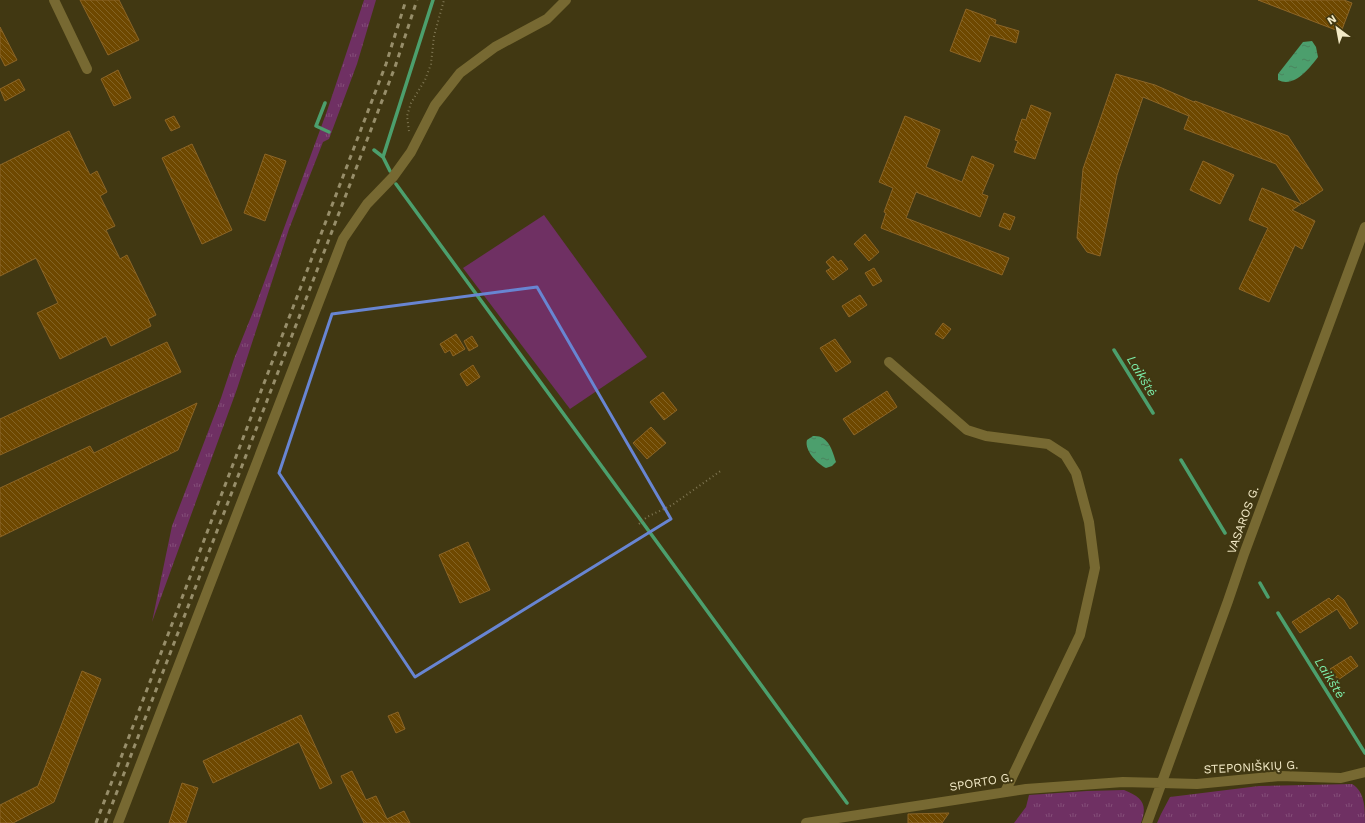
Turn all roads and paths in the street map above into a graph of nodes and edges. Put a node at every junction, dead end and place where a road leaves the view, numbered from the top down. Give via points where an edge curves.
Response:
1 (54, 0) edge
2 (444, 0) edge
3 (566, 0) edge
4 (87, 69) dead end
5 (414, 145) junction
6 (1365, 227) edge
7 (889, 362) dead end
8 (722, 470) dead end
9 (639, 524) dead end
10 (1365, 772) edge
11 (1162, 783) junction
12 (1005, 792) junction
13 (118, 823) edge
14 (806, 823) edge
15 (1147, 823) edge

1 - 4 street
2 - 5 path via 434,36 431,64 407,116
3 - 5 street via 547,19 495,47 460,73 435,105
5 - 13 street via 393,177 367,204 343,239
6 - 11 street, VASAROS G.
7 - 12 street via 967,430 986,436 1048,444 1065,455 1076,472 1090,522 1095,568 1080,635
8 - 9 path via 672,505 647,517
10 - 11 street, STEPONIŠKIŲ G. via 1341,778 1280,776 1204,783
11 - 12 street, SPORTO G. via 1123,782
11 - 15 street, VASAROS G.
12 - 14 street, SPORTO G.

